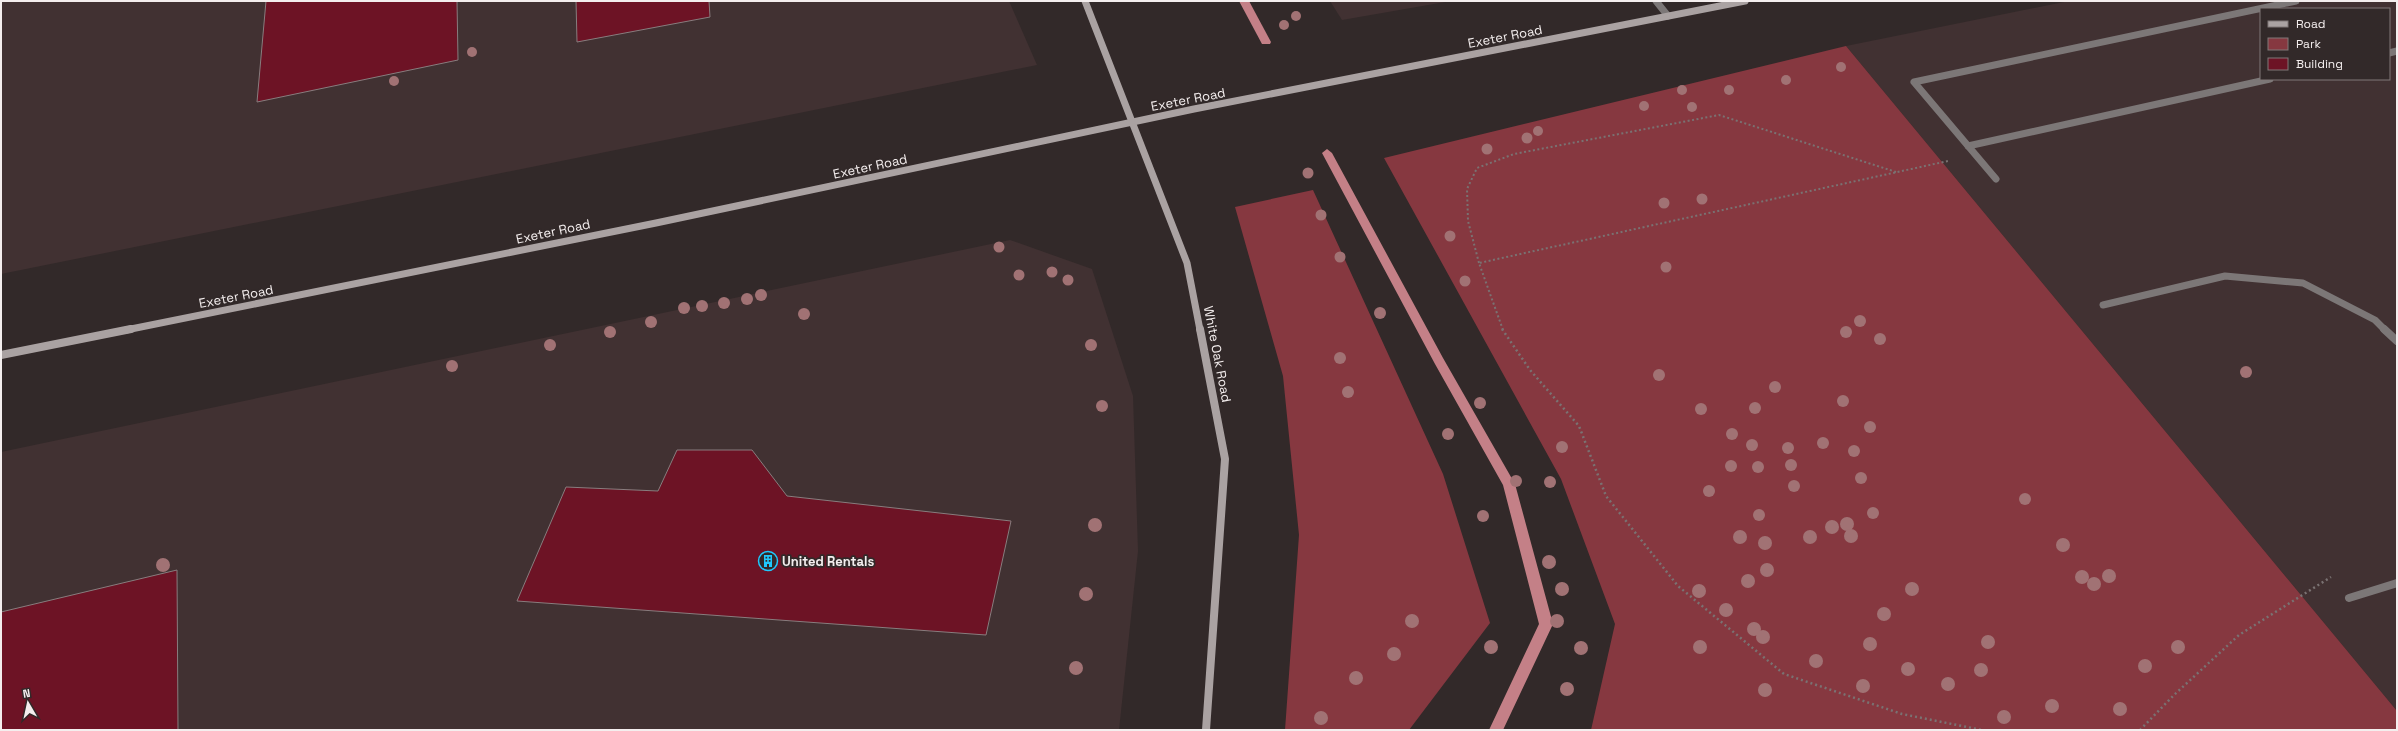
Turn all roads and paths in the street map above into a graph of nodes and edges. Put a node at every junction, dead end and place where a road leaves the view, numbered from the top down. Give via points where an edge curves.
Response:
1 (1085, 1) edge
2 (1656, 1) edge
3 (1745, 1) edge
4 (2296, 1) edge
5 (2263, 8) edge
6 (2260, 9) edge
7 (1668, 16) junction
8 (2265, 80) edge
9 (1134, 122) junction
10 (1968, 146) junction
11 (1952, 160) dead end
12 (1898, 172) junction
13 (1996, 179) dead end
14 (1479, 263) junction
15 (2102, 305) dead end
16 (2397, 341) edge
17 (1, 355) edge
18 (2332, 577) dead end
19 (2397, 583) edge
20 (2350, 598) dead end
21 (1206, 730) edge
22 (1982, 730) edge
23 (2140, 730) edge

1 - 9 main road, White Oak Road
2 - 7 lane
3 - 7 main road, Exeter Road
4 - 5 lane
6 - 10 lane via 1914,82
7 - 9 main road, Exeter Road
8 - 10 lane
9 - 17 main road, Exeter Road via 656,223
9 - 21 main road, White Oak Road via 1187,263 1225,459
10 - 13 lane
11 - 12 path
12 - 14 path
12 - 14 path via 1719,115 1514,154 1477,168 1467,189 1468,221
14 - 22 path via 1500,326 1530,370 1579,426 1606,496 1678,586 1784,674 1902,714
15 - 16 lane via 2225,276 2303,283 2376,320
18 - 23 path via 2239,636
19 - 20 lane

